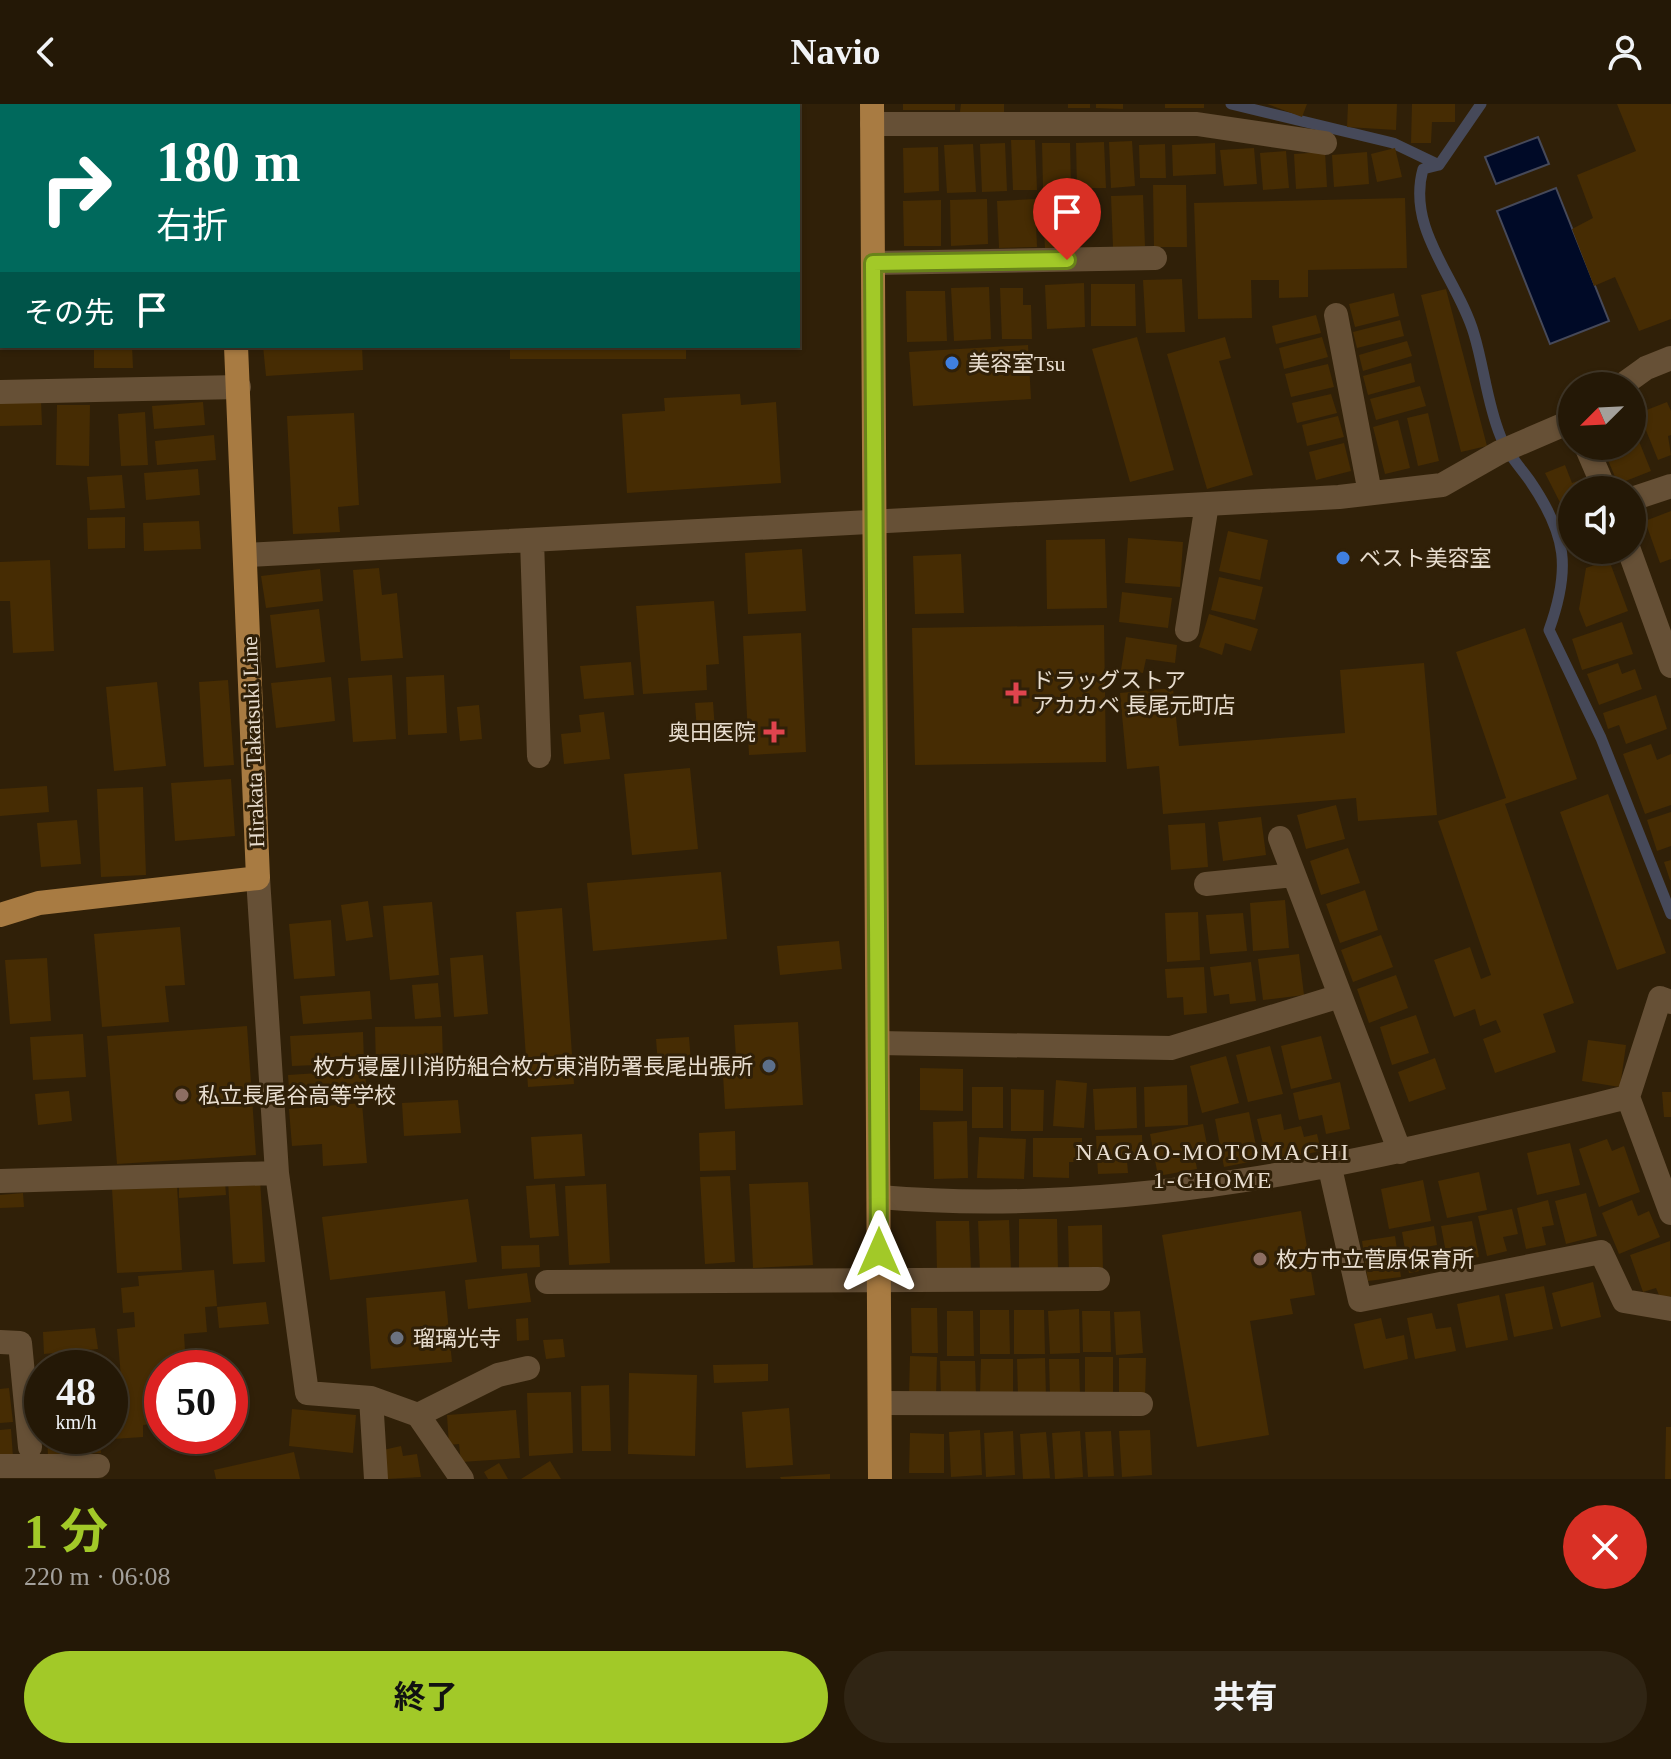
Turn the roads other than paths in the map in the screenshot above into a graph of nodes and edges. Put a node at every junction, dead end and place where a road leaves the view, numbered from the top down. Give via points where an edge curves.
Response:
1 (872, 114) edge
2 (1027, 114) edge
3 (1148, 114) edge
4 (1325, 143) dead end
5 (1155, 258) dead end
6 (873, 263) junction
7 (1336, 315) dead end
8 (236, 348) edge
9 (1671, 358) edge
10 (1640, 372) edge
11 (239, 387) junction
12 (0, 392) edge
13 (1558, 427) edge
14 (1671, 486) edge
15 (1370, 493) junction
16 (1646, 494) edge
17 (1207, 504) junction
18 (874, 521) junction
19 (532, 540) junction
20 (247, 555) junction
21 (1634, 564) edge
22 (1187, 630) dead end
23 (1671, 666) edge
24 (539, 756) dead end
25 (1280, 838) dead end
26 (1294, 875) junction
27 (258, 878) junction
28 (1206, 884) dead end
29 (0, 915) edge
30 (1340, 996) junction
31 (1671, 1002) edge
32 (878, 1043) junction
33 (1628, 1097) junction
34 (1400, 1152) junction
35 (1330, 1168) junction
36 (277, 1173) junction
37 (0, 1181) edge
38 (879, 1197) junction
39 (1671, 1213) edge
40 (879, 1279) junction
41 (1098, 1279) dead end
42 (547, 1282) dead end
43 (1671, 1309) edge
44 (0, 1342) edge
45 (528, 1368) dead end
46 (24, 1385) edge
47 (371, 1398) junction
48 (880, 1403) junction
49 (1141, 1404) dead end
50 (418, 1415) junction
51 (0, 1466) edge
52 (98, 1466) dead end
53 (376, 1479) edge
54 (462, 1479) edge
55 (880, 1479) edge

1 - 2 street
1 - 6 main road
2 - 3 street
3 - 4 street
5 - 6 street
6 - 18 main road
7 - 15 street
8 - 11 main road, Hirakata Takatsuki Line
9 - 10 street
11 - 12 street
11 - 20 main road, Hirakata Takatsuki Line
13 - 15 street via 1442,485
14 - 16 street
15 - 17 street
17 - 18 street
17 - 22 street
18 - 19 street
18 - 32 main road
19 - 20 street
19 - 24 street
20 - 27 main road, Hirakata Takatsuki Line
21 - 23 street
25 - 26 street
26 - 28 street
26 - 30 street
27 - 29 main road, Hirakata Takatsuki Line via 39,903
27 - 36 street
30 - 32 street via 1171,1048
30 - 34 street
31 - 33 street via 1660,998
32 - 38 main road
33 - 34 street
33 - 39 street
34 - 35 street
35 - 38 street via 1201,1188 1070,1199 963,1203
35 - 43 street via 1360,1300 1601,1252 1624,1301
36 - 37 street
36 - 47 street via 307,1393
38 - 40 main road
40 - 41 street
40 - 42 street
40 - 48 main road
44 - 46 street via 20,1343
45 - 50 street via 498,1375
47 - 50 street
47 - 53 street
48 - 49 street
48 - 55 main road
50 - 54 street
51 - 52 street

